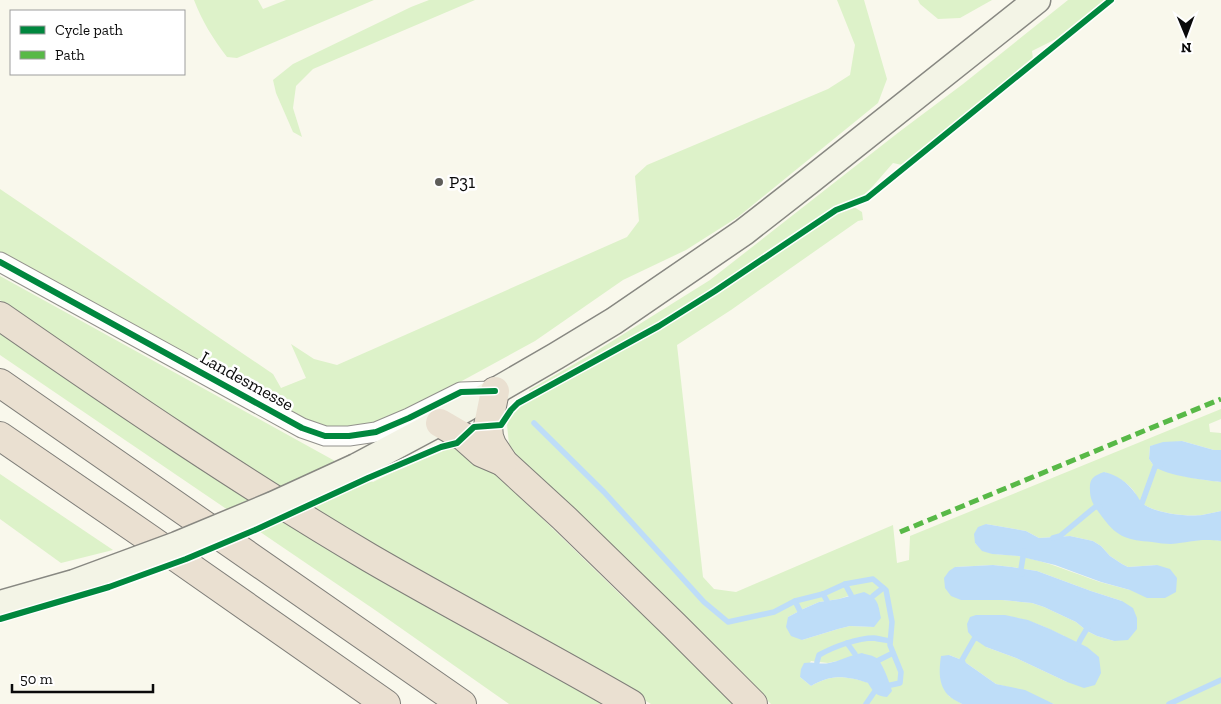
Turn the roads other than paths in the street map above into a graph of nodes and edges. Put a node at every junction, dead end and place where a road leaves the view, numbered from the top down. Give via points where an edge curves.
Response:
1 (1037, 0) edge
2 (0, 262) edge
3 (0, 316) edge
4 (0, 383) edge
5 (495, 391) junction
6 (440, 423) junction
7 (0, 436) edge
8 (504, 463) junction
9 (0, 604) edge
10 (386, 704) edge
11 (462, 704) edge
12 (631, 704) edge
13 (754, 704) edge

1 - 5 main road via 744,232 614,321
2 - 5 street, Landesmesse via 302,428 325,436 376,432 461,392
3 - 12 highway via 309,521
4 - 11 highway
5 - 6 main road
5 - 8 highway via 489,437
6 - 8 highway via 464,437 482,453
6 - 9 main road, bridge via 356,467 176,545 74,583
7 - 10 highway
8 - 13 highway

